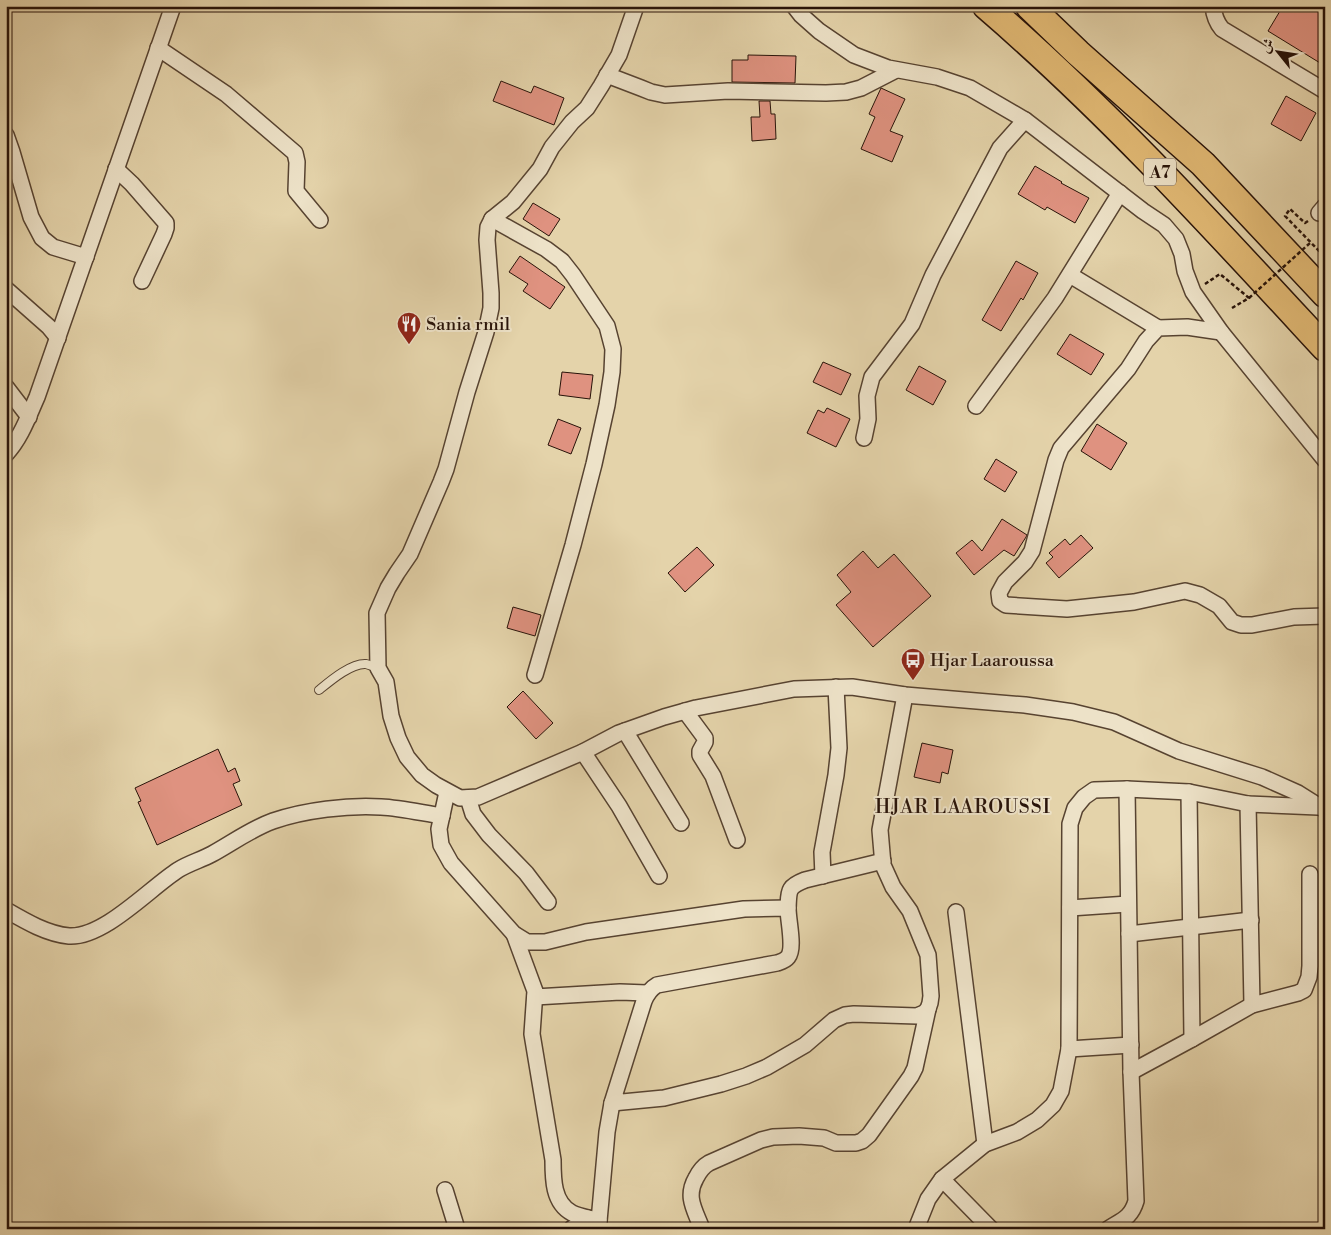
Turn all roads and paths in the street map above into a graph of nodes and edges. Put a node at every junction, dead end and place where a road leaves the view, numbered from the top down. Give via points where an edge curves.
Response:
1 (173, 6) edge
2 (636, 6) edge
3 (794, 6) edge
4 (986, 6) edge
5 (1028, 6) edge
6 (1213, 6) edge
7 (158, 48) junction
8 (896, 70) junction
9 (607, 75) junction
10 (1325, 90) edge
11 (1025, 120) junction
12 (6, 135) edge
13 (116, 169) junction
14 (1120, 194) junction
15 (1290, 209) dead end
16 (320, 220) dead end
17 (492, 220) junction
18 (1310, 243) junction
19 (86, 257) junction
20 (1325, 257) edge
21 (1070, 275) junction
22 (142, 280) dead end
23 (6, 289) edge
24 (1193, 292) junction
25 (1325, 294) edge
26 (1248, 298) junction
27 (1232, 308) dead end
28 (1158, 328) junction
29 (1221, 332) junction
30 (58, 338) junction
31 (1325, 348) edge
32 (6, 387) edge
33 (976, 406) dead end
34 (29, 417) junction
35 (864, 438) dead end
36 (6, 454) edge
37 (1325, 460) edge
38 (1325, 616) edge
39 (378, 668) junction
40 (534, 675) dead end
41 (836, 687) junction
42 (319, 690) dead end
43 (904, 695) junction
44 (685, 711) junction
45 (625, 731) junction
46 (583, 752) junction
47 (1127, 789) junction
48 (448, 792) junction
49 (1189, 792) junction
50 (468, 798) junction
51 (1248, 804) junction
52 (1322, 808) edge
53 (442, 816) junction
54 (681, 823) dead end
55 (737, 840) dead end
56 (883, 861) junction
57 (1310, 874) dead end
58 (659, 876) dead end
59 (823, 876) junction
60 (548, 902) dead end
61 (1128, 904) junction
62 (788, 908) junction
63 (1070, 908) junction
64 (6, 910) edge
65 (956, 912) dead end
66 (1251, 920) junction
67 (1191, 926) junction
68 (514, 934) junction
69 (1129, 934) junction
70 (647, 993) junction
71 (535, 997) junction
72 (1252, 1005) junction
73 (928, 1009) junction
74 (1192, 1039) junction
75 (1131, 1045) junction
76 (1069, 1049) junction
77 (1131, 1072) junction
78 (612, 1103) junction
79 (986, 1144) junction
80 (942, 1180) junction
81 (445, 1190) dead end
82 (595, 1223) edge
83 (457, 1229) edge
84 (571, 1229) edge
85 (702, 1229) edge
86 (916, 1229) edge
87 (991, 1229) edge
88 (1109, 1229) edge

1 - 7 street
2 - 9 street via 619,55
3 - 8 street via 819,31 854,55
4 - 31 highway, A7 via 1020,35 1182,194
5 - 25 highway, A7 via 1204,164
6 - 10 street via 1216,23 1222,30
7 - 13 street
7 - 16 street via 226,94 294,153 297,162 296,191
8 - 9 street via 861,88 826,93 728,91 665,95
8 - 11 street via 938,77 970,88
9 - 17 street via 587,108 552,147 540,169 513,202
11 - 14 street
11 - 35 street via 1000,148 933,275 912,324 872,376
12 - 19 street via 31,217 42,238 53,247
13 - 19 street
13 - 22 street via 166,223
14 - 21 street
14 - 24 street via 1164,225 1176,238
15 - 18 path via 1285,216
17 - 39 street via 487,233 491,308 486,332 441,482 410,554 396,573 377,613
17 - 40 street via 562,261 607,326 613,348 607,405 594,464
18 - 20 path
18 - 26 path, bridge
19 - 30 street
21 - 28 street
21 - 33 street
23 - 30 street
24 - 26 path via 1220,274
24 - 29 street
26 - 27 path
28 - 29 street via 1188,327
28 - 38 street via 1061,448 1032,551 1005,582 999,593 1000,601 1006,605 1067,609 1134,602 1185,591 1219,606 1232,622 1242,625
29 - 37 street
30 - 34 street
32 - 34 street
34 - 36 street
39 - 42 lane via 365,664 356,666 337,675
39 - 48 street via 386,682 391,716 407,757 422,775
41 - 43 street
41 - 44 street via 794,689
41 - 59 street via 839,748 822,852
43 - 52 street via 1025,705 1114,722 1179,751 1262,777
43 - 56 street via 880,830
44 - 45 street
44 - 55 street via 705,738 700,755 713,776
45 - 46 street
45 - 54 street
46 - 50 street via 478,797
46 - 58 street
47 - 49 street
47 - 61 street
47 - 63 street via 1094,790 1076,808 1070,824
48 - 50 street
48 - 53 street
49 - 51 street
49 - 67 street
50 - 60 street via 473,814
51 - 52 street
51 - 66 street
53 - 64 street via 383,807 351,807 299,814 272,822 179,870 104,926 84,934 70,936 53,932
53 - 68 street via 439,829 441,845 451,863
56 - 59 street
56 - 73 street via 893,887 910,911 928,955 931,996
57 - 72 street via 1310,966 1307,984 1298,993
59 - 62 street via 793,886 789,892
61 - 63 street
61 - 69 street
62 - 68 street via 744,909 690,916 535,943
62 - 70 street via 791,949 783,961 657,986
63 - 76 street
65 - 79 street
66 - 67 street
66 - 72 street
67 - 69 street
67 - 74 street
68 - 71 street
69 - 75 street
70 - 71 street
70 - 78 street
71 - 82 street via 532,1034 556,1192 560,1202 571,1212
72 - 74 street
73 - 78 street via 918,1016 845,1015 824,1027 805,1045 746,1076 664,1098
73 - 85 street via 915,1068 862,1141 836,1143 824,1138 773,1137 709,1163 690,1188
74 - 77 street
75 - 76 street
75 - 77 street
76 - 79 street via 1062,1091 1052,1105 1038,1120
77 - 88 street via 1136,1201 1130,1215
78 - 82 street
79 - 80 street
80 - 86 street via 928,1199
80 - 87 street
81 - 83 street
82 - 84 street

